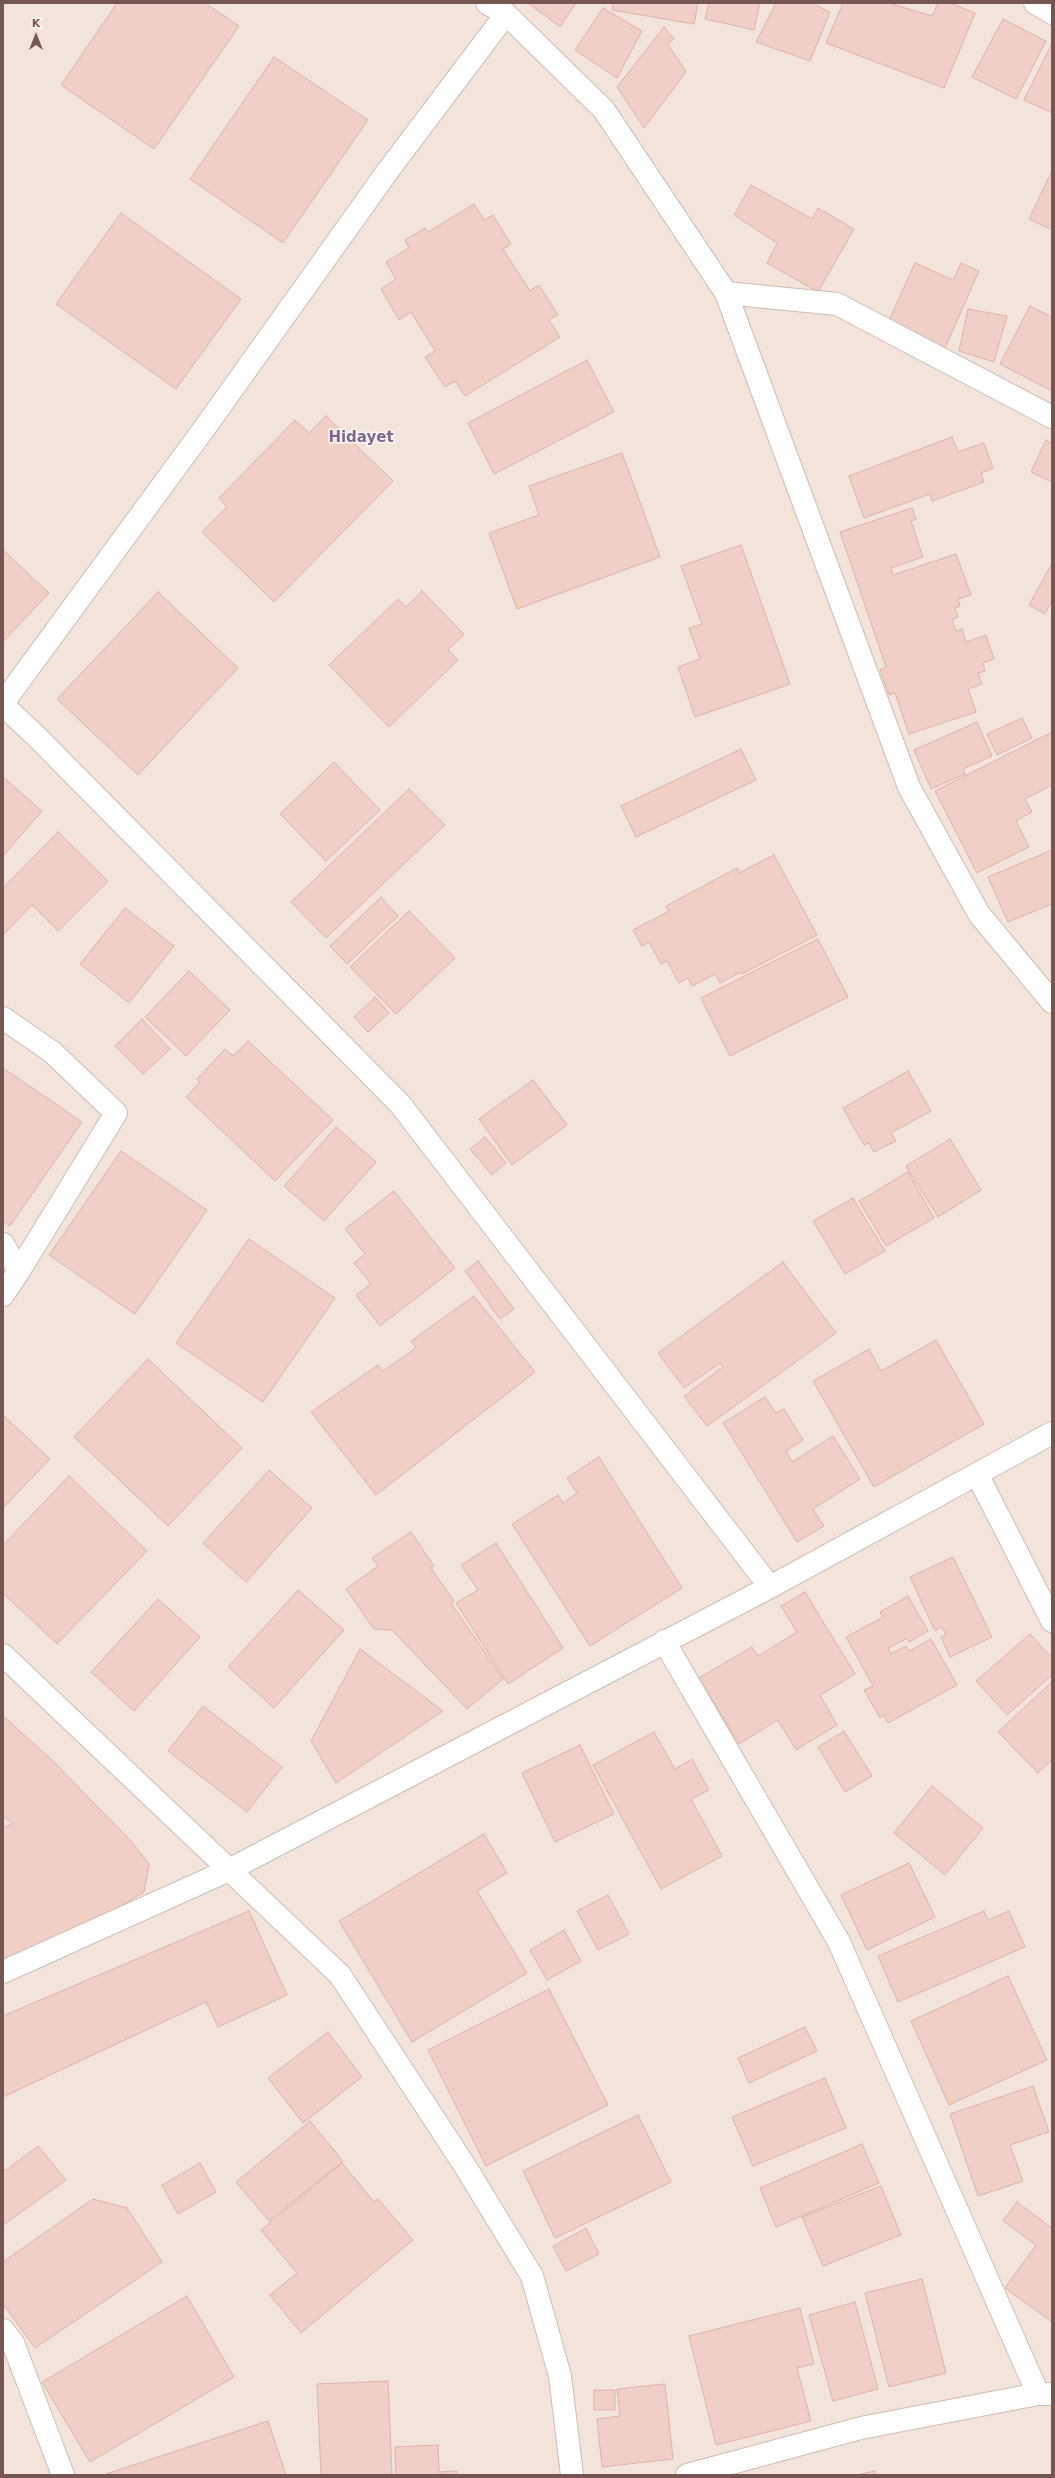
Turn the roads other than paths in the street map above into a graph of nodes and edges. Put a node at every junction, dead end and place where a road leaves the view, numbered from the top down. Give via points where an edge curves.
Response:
1 (487, 3) edge
2 (1035, 3) edge
3 (1052, 13) edge
4 (506, 14) junction
5 (726, 293) junction
6 (1052, 417) edge
7 (3, 704) edge
8 (1052, 1002) edge
9 (3, 1018) edge
10 (3, 1244) edge
11 (19, 1271) junction
12 (3, 1295) edge
13 (1052, 1433) edge
14 (977, 1474) junction
15 (770, 1587) junction
16 (1052, 1622) edge
17 (664, 1641) junction
18 (3, 1655) edge
19 (229, 1870) junction
20 (3, 1972) edge
21 (3, 2330) edge
22 (1045, 2394) edge
23 (63, 2475) edge
24 (572, 2475) edge
25 (687, 2475) edge

1 - 4 street
2 - 3 street
4 - 5 street via 604,110
4 - 7 street via 387,172
5 - 6 street via 836,304
5 - 8 street via 909,787 979,914
7 - 15 street via 400,1104
9 - 11 street via 52,1052 116,1113
10 - 11 street
11 - 12 street
13 - 14 street
14 - 15 street
14 - 16 street
15 - 17 street
17 - 19 street
17 - 22 street via 839,1942
18 - 19 street
19 - 20 street
19 - 24 street via 340,1975 465,2166 532,2276 560,2376
21 - 23 street via 13,2343
22 - 25 street via 861,2428

